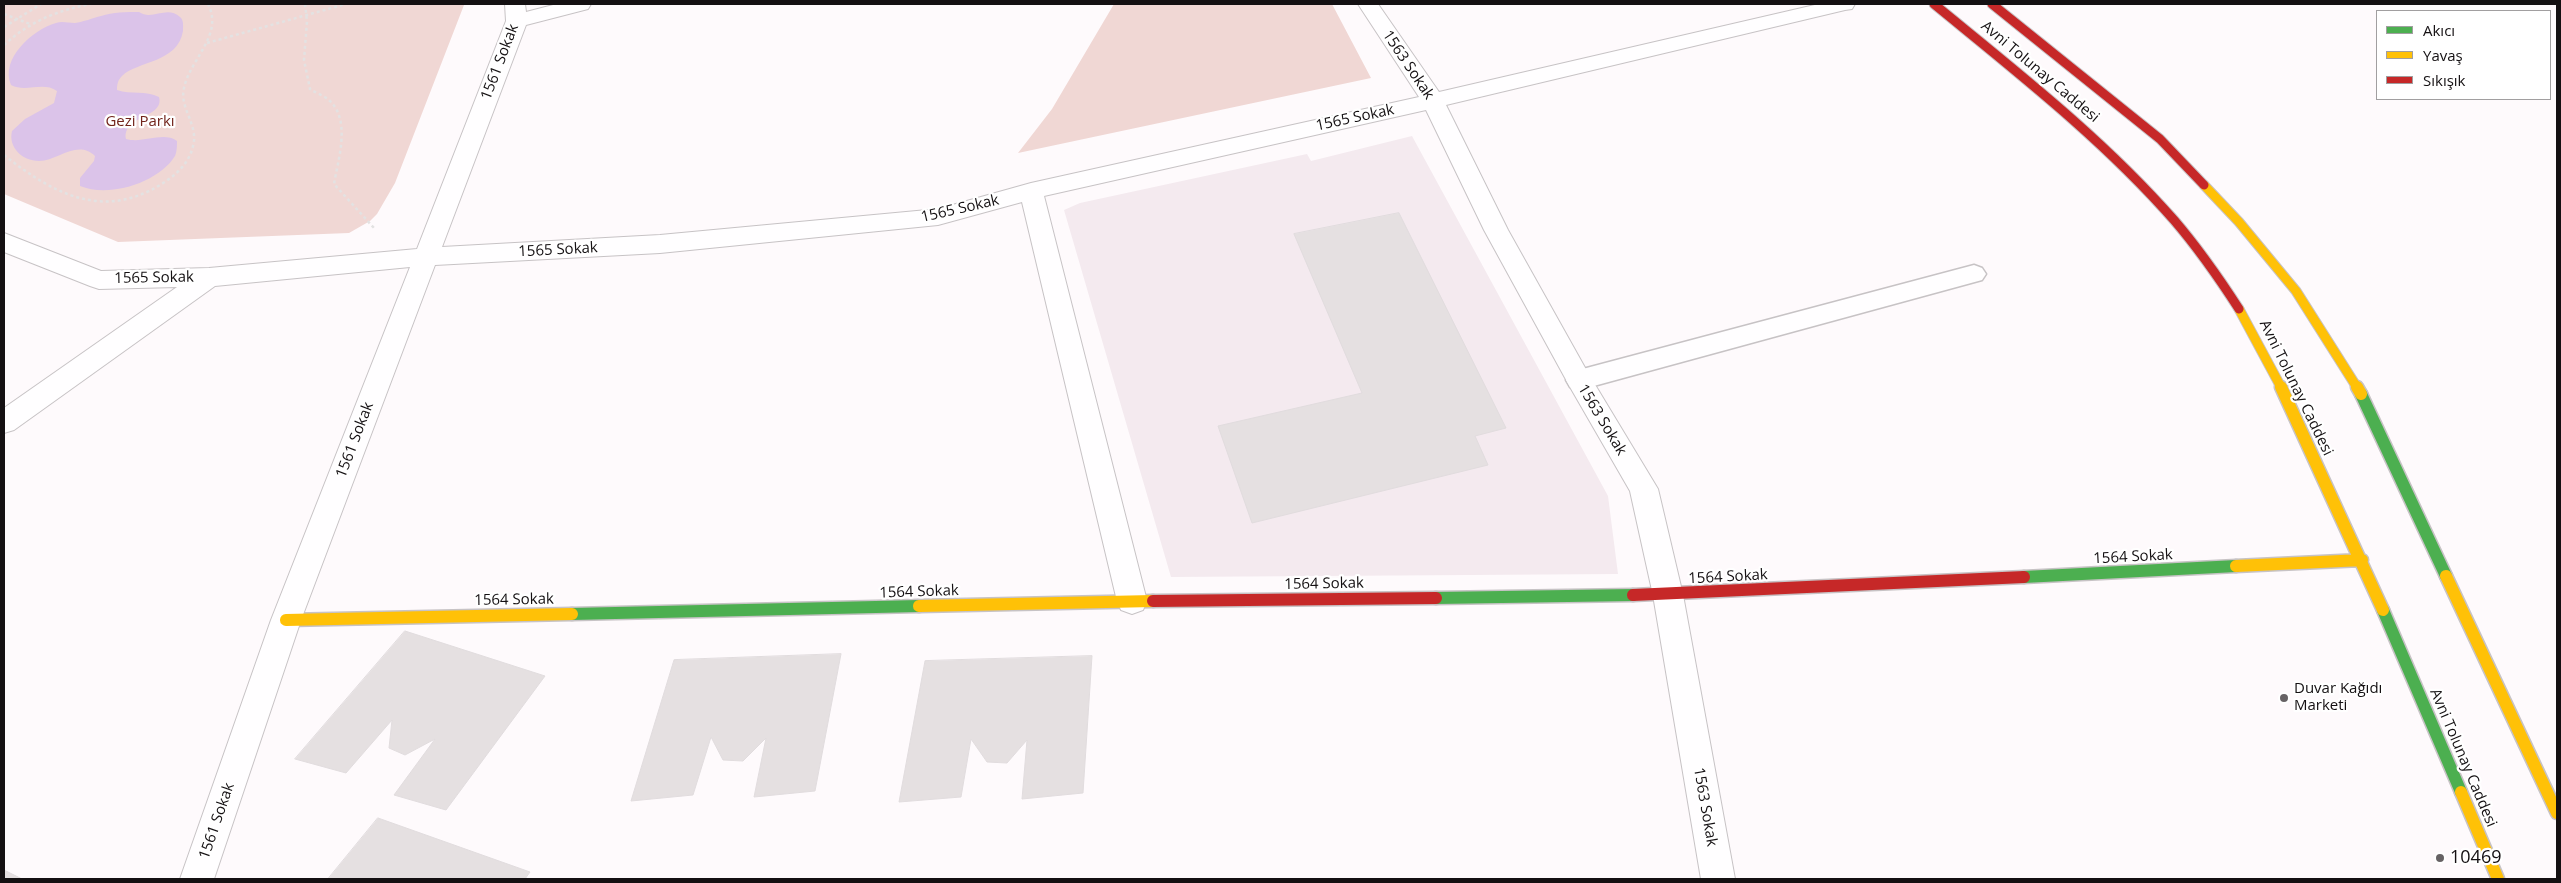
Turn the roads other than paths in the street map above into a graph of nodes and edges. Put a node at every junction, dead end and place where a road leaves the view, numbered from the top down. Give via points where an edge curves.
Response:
1 (581, 4) edge
2 (1368, 4) edge
3 (1845, 4) edge
4 (1934, 4) edge
5 (1992, 4) edge
6 (516, 12) edge
7 (1433, 101) junction
8 (1031, 191) junction
9 (4, 242) edge
10 (425, 257) junction
11 (1974, 274) dead end
12 (209, 277) junction
13 (1579, 380) junction
14 (4, 422) edge
15 (2362, 560) junction
16 (1668, 595) junction
17 (1132, 601) junction
18 (286, 620) junction
19 (2557, 813) edge
20 (197, 879) edge
21 (1718, 879) edge
22 (2498, 879) edge

1 - 6 street
2 - 7 street, 1563 Sokak
3 - 7 street, 1565 Sokak
4 - 15 main road, Avni Tolunay Caddesi via 2112,151 2185,232 2233,297 2274,368
5 - 19 main road, Avni Tolunay Caddesi via 2160,139 2239,222 2296,291 2362,397
6 - 10 street, 1561 Sokak
7 - 8 street, 1565 Sokak
7 - 13 street, 1563 Sokak via 1496,230
8 - 10 street, 1565 Sokak via 938,217 660,244
8 - 17 street
9 - 12 street, 1565 Sokak via 99,280
10 - 12 street, 1565 Sokak
10 - 18 street, 1561 Sokak
11 - 13 lane
12 - 14 street
13 - 16 street, 1563 Sokak via 1644,489
15 - 16 main road, 1564 Sokak
15 - 22 main road, Avni Tolunay Caddesi
16 - 17 main road, 1564 Sokak
16 - 21 street, 1563 Sokak
17 - 18 main road, 1564 Sokak
18 - 20 street, 1561 Sokak

